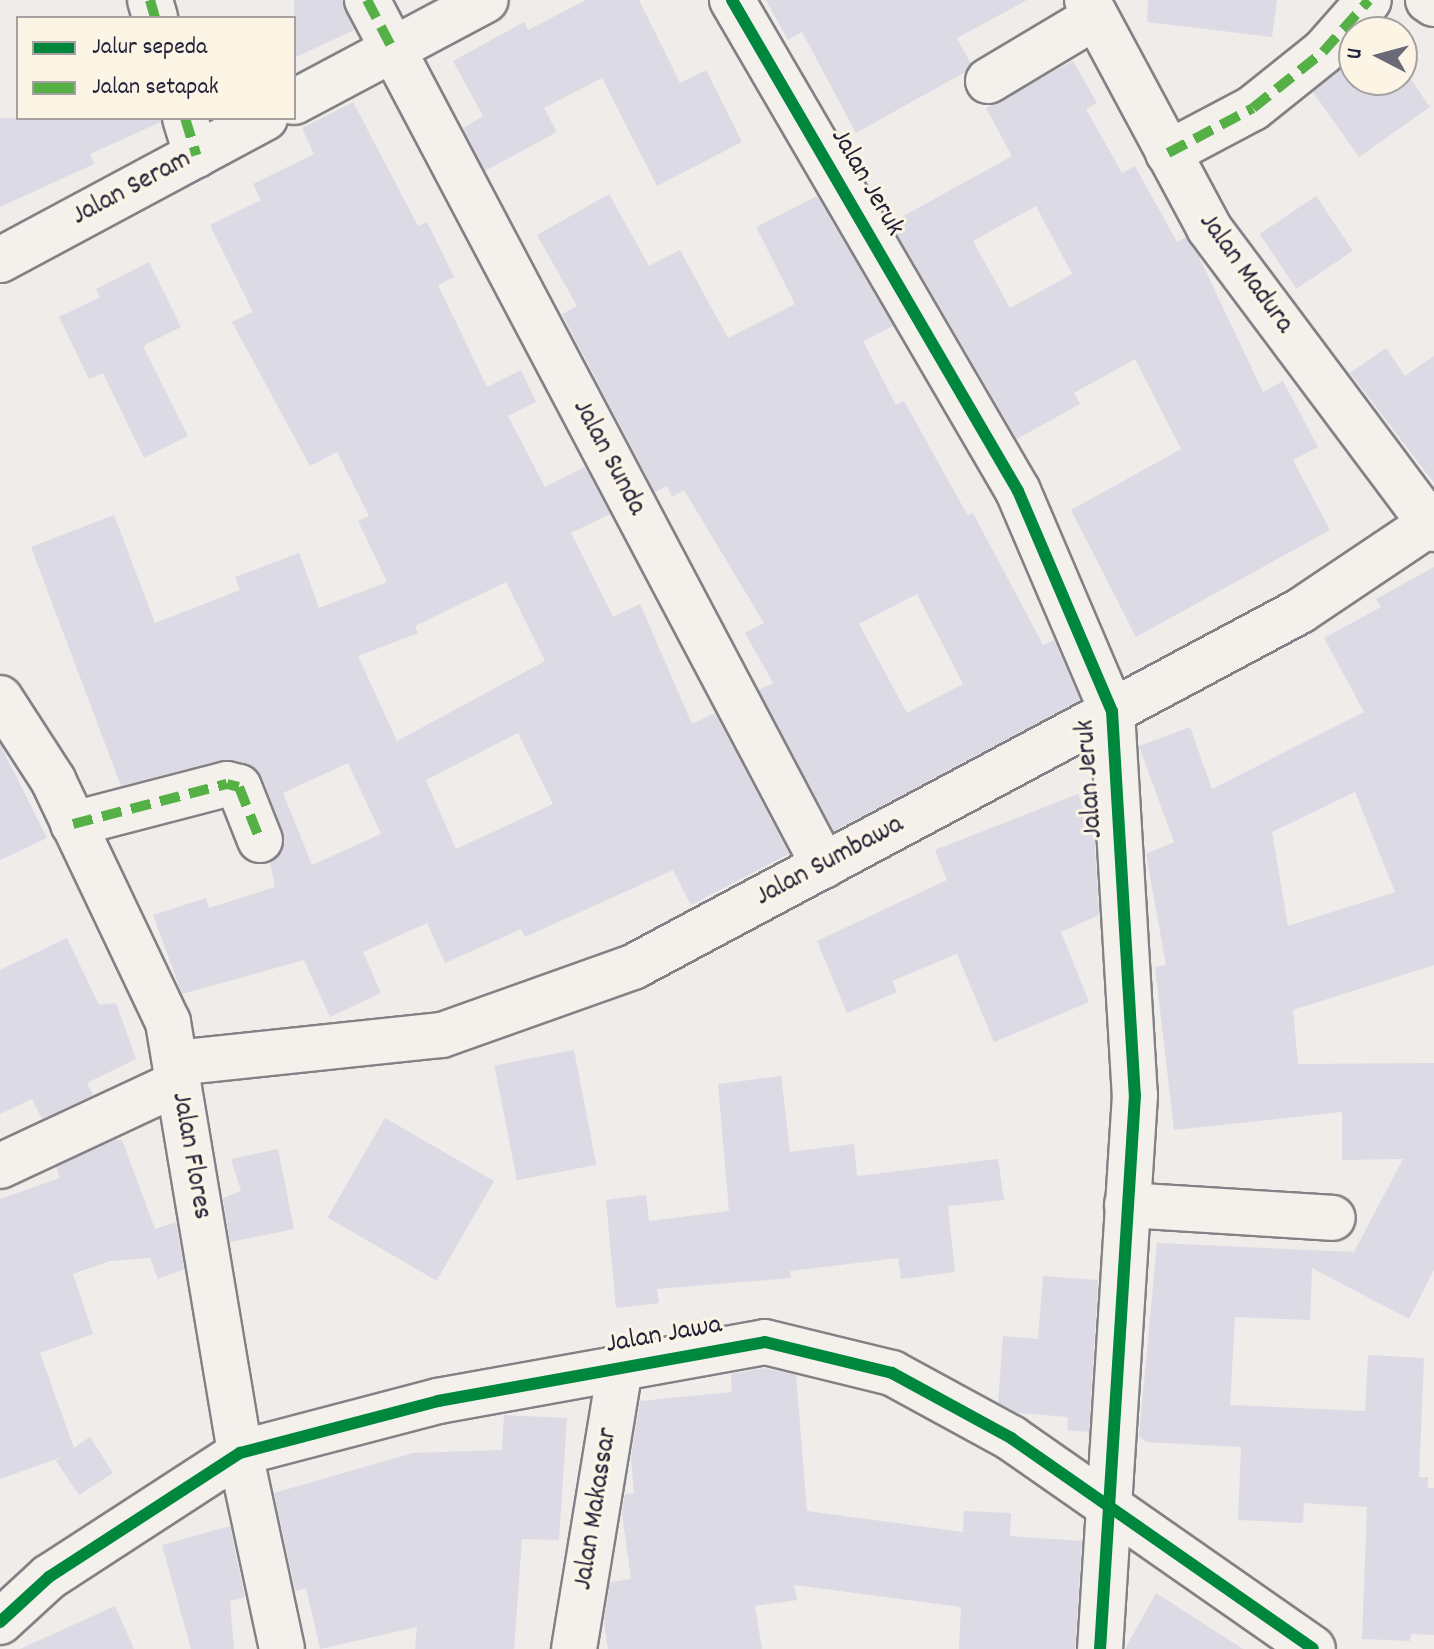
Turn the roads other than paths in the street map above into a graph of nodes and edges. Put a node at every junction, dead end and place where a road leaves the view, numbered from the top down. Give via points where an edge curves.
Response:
1 (367, 0) edge
2 (486, 0) edge
3 (732, 0) edge
4 (1369, 0) edge
5 (1428, 0) edge
6 (1434, 4) edge
7 (1091, 8) edge
8 (393, 50) junction
9 (988, 81) dead end
10 (296, 101) edge
11 (257, 120) edge
12 (190, 136) edge
13 (1168, 153) junction
14 (0, 260) edge
15 (1433, 525) edge
16 (0, 698) edge
17 (1112, 711) junction
18 (73, 824) junction
19 (260, 840) dead end
20 (824, 866) junction
21 (176, 1073) junction
22 (0, 1166) edge
23 (1127, 1205) junction
24 (1333, 1218) dead end
25 (620, 1368) junction
26 (240, 1453) junction
27 (1105, 1504) junction
28 (0, 1622) edge
29 (282, 1649) edge
30 (574, 1649) edge
31 (1100, 1649) edge
32 (1313, 1649) edge

1 - 8 street, Jalan Sunda
2 - 8 street
3 - 17 street, Jalan Jeruk via 1018,491
4 - 13 street via 1323,52 1253,108
5 - 6 street
7 - 9 street
7 - 13 street, Jalan Madura
8 - 10 street
8 - 20 street, Jalan Sunda
11 - 12 street, Jalan Seram
12 - 14 street, Jalan Seram
13 - 15 street, Jalan Madura via 1209,228
15 - 17 street, Jalan Sumbawa via 1300,611
16 - 18 street, Jalan Flores
17 - 20 street, Jalan Sumbawa
17 - 23 street, Jalan Jeruk via 1135,1095
18 - 19 street via 227,784 239,787
18 - 21 street, Jalan Flores via 168,1022
20 - 21 street, Jalan Sumbawa via 633,967 442,1035
21 - 22 street, Jalan Sumbawa
21 - 26 street, Jalan Flores
23 - 24 street
23 - 27 street, Jalan Jeruk
25 - 26 street, Jalan Jawa via 438,1401
25 - 27 street, Jalan Jawa via 765,1342 892,1373 1011,1438
25 - 30 street, Jalan Makassar
26 - 28 street, Jalan Jawa via 49,1577
26 - 29 street, Jalan Flores
27 - 31 street, Jalan Jeruk
27 - 32 street, Jalan Jawa

